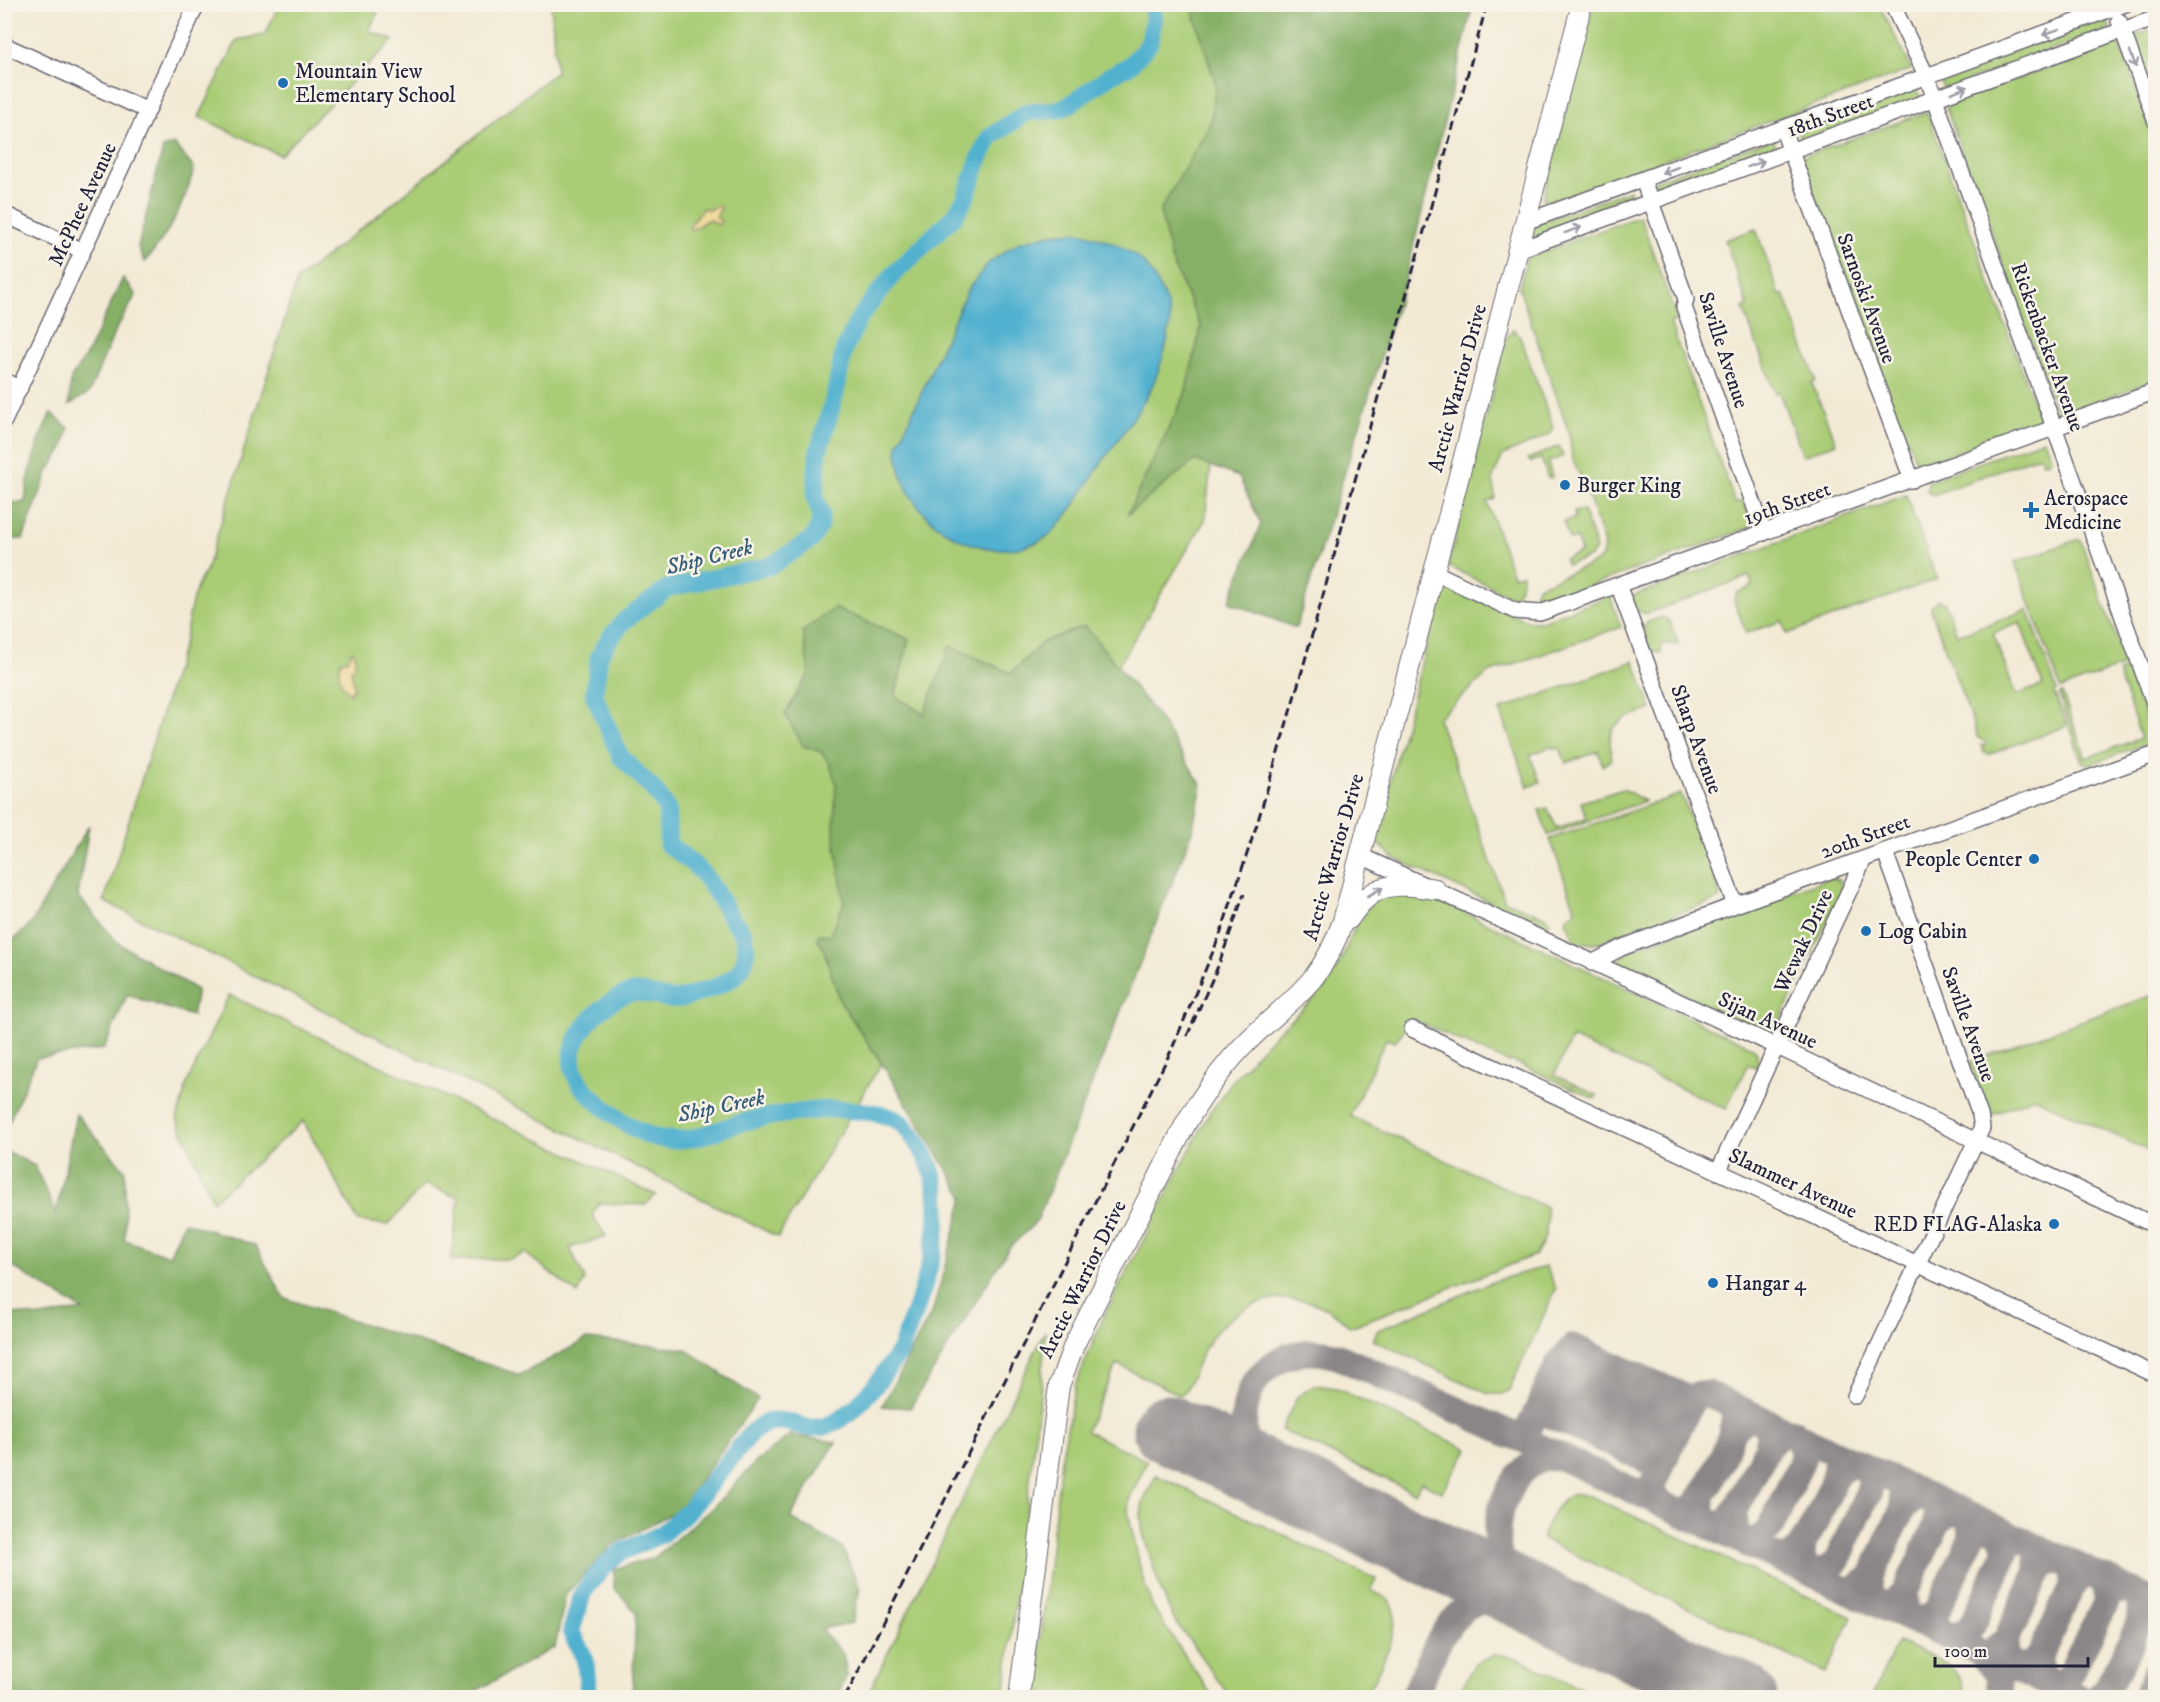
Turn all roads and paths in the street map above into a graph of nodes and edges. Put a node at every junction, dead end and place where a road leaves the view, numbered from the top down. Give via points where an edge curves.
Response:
1 (197, 4) edge
2 (1582, 4) edge
3 (1892, 4) edge
4 (2117, 6) edge
5 (2156, 18) edge
6 (2123, 30) junction
7 (4, 45) edge
8 (1927, 77) junction
9 (1934, 99) junction
10 (148, 111) junction
11 (2156, 122) edge
12 (1783, 130) junction
13 (1790, 152) junction
14 (1642, 180) junction
15 (1650, 202) junction
16 (4, 214) edge
17 (1525, 222) junction
18 (1518, 250) junction
19 (83, 251) junction
20 (4, 381) edge
21 (20, 388) junction
22 (2156, 391) edge
23 (4, 421) edge
24 (2056, 429) junction
25 (1912, 480) junction
26 (1764, 533) junction
27 (1434, 572) junction
28 (1618, 586) junction
29 (2156, 708) edge
30 (2156, 754) edge
31 (1885, 852) junction
32 (1361, 856) junction
33 (1864, 859) junction
34 (1435, 889) junction
35 (1735, 905) junction
36 (1338, 936) junction
37 (1592, 963) junction
38 (1412, 1029) dead end
39 (1777, 1047) junction
40 (1976, 1143) junction
41 (1718, 1172) junction
42 (2156, 1226) edge
43 (1916, 1263) junction
44 (2156, 1375) edge
45 (1855, 1395) dead end
46 (1019, 1698) edge

1 - 10 street, McPhee Avenue
2 - 17 main road, Arctic Warrior Drive
3 - 8 street, Rickenbacker Avenue
4 - 6 street
4 -> 8 street, 18th Street
5 - 6 street, 18th Street
9 -> 6 street, 18th Street
6 -> 11 street
7 - 10 street
8 - 9 street, Rickenbacker Avenue
8 - 12 street, 18th Street
9 - 13 street, 18th Street
9 - 24 street, Rickenbacker Avenue
10 - 19 street, McPhee Avenue
12 - 13 street, Sarnoski Avenue
12 -> 14 street, 18th Street
15 -> 13 street, 18th Street
13 - 25 street, Sarnoski Avenue
14 - 15 street, Saville Avenue
14 - 17 street, 18th Street
18 -> 15 street, 18th Street
15 - 26 street, Saville Avenue
16 - 19 street
17 - 18 main road, Arctic Warrior Drive
18 - 27 main road, Arctic Warrior Drive
19 - 21 street, McPhee Avenue
20 - 21 street
21 - 23 street, McPhee Avenue
22 - 24 street, 19th Street
24 - 25 street, 19th Street
24 - 29 street, Rickenbacker Avenue
25 - 26 street, 19th Street
26 - 28 street, 19th Street
27 - 28 street, 19th Street via 1515,611 1533,615
27 - 32 main road, Arctic Warrior Drive
28 - 35 street, Sharp Avenue
30 - 31 street, 20th Street
31 - 33 street, 20th Street
31 - 40 street, Saville Avenue via 1980,1115 1982,1128
32 - 34 street, Sijan Avenue
32 - 36 main road, Arctic Warrior Drive
33 - 35 street, 20th Street
33 - 39 street, Wewak Drive
36 -> 34 main road via 1367,895 1384,886
34 - 37 street, Sijan Avenue
35 - 37 street, 20th Street via 1621,948
36 - 46 main road, Arctic Warrior Drive via 1310,985 1250,1039 1201,1098 1074,1345 1055,1404
37 - 39 street, Sijan Avenue
38 - 41 street, Slammer Avenue
39 - 40 street, Sijan Avenue
39 - 41 street, Wewak Drive
40 - 42 street, Sijan Avenue
40 - 43 street, Saville Avenue
41 - 43 street, Slammer Avenue
43 - 44 street, Slammer Avenue
43 - 45 street, Saville Avenue

